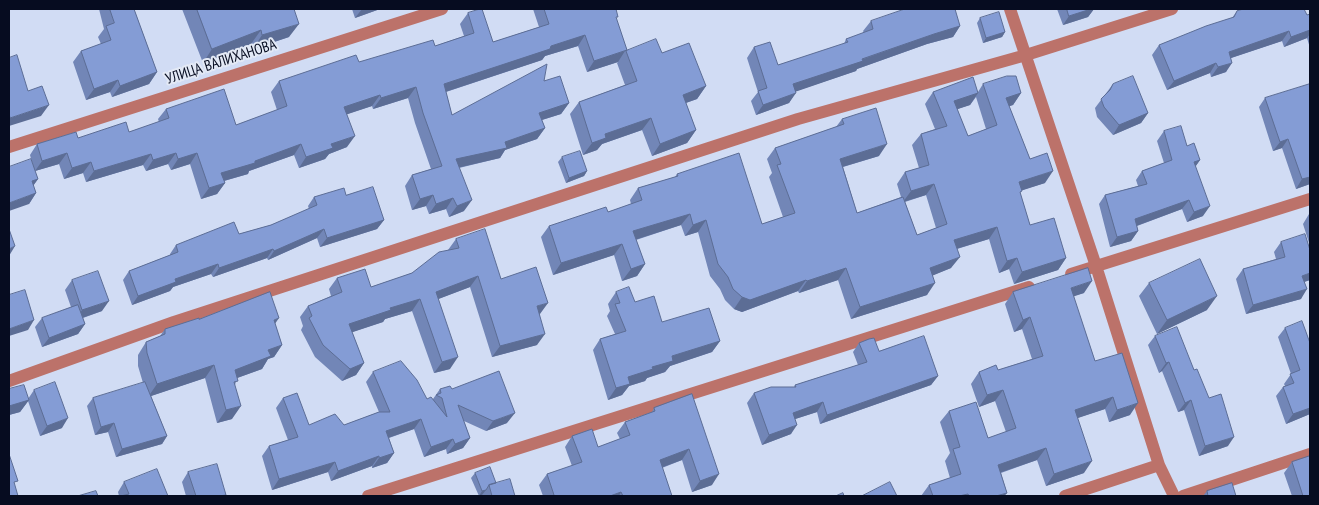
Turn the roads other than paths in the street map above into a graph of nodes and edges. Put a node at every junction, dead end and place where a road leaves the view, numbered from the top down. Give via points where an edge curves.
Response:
1 (442, 9) edge
2 (1010, 9) edge
3 (1172, 9) edge
4 (1026, 55) junction
5 (9, 147) edge
6 (1310, 199) edge
7 (1096, 266) junction
8 (1058, 278) edge
9 (1040, 284) edge
10 (9, 382) edge
11 (1310, 454) edge
12 (1159, 465) junction
13 (368, 496) edge
14 (1065, 496) edge
15 (1174, 496) edge
16 (1183, 496) edge

1 - 5 street, УЛИЦА ВАЛИХАНОВА
2 - 4 street
3 - 4 street
4 - 7 street
4 - 10 street via 798,119 174,322
6 - 7 street
7 - 8 street
7 - 12 street
9 - 13 street
11 - 16 street
12 - 14 street
12 - 15 street

